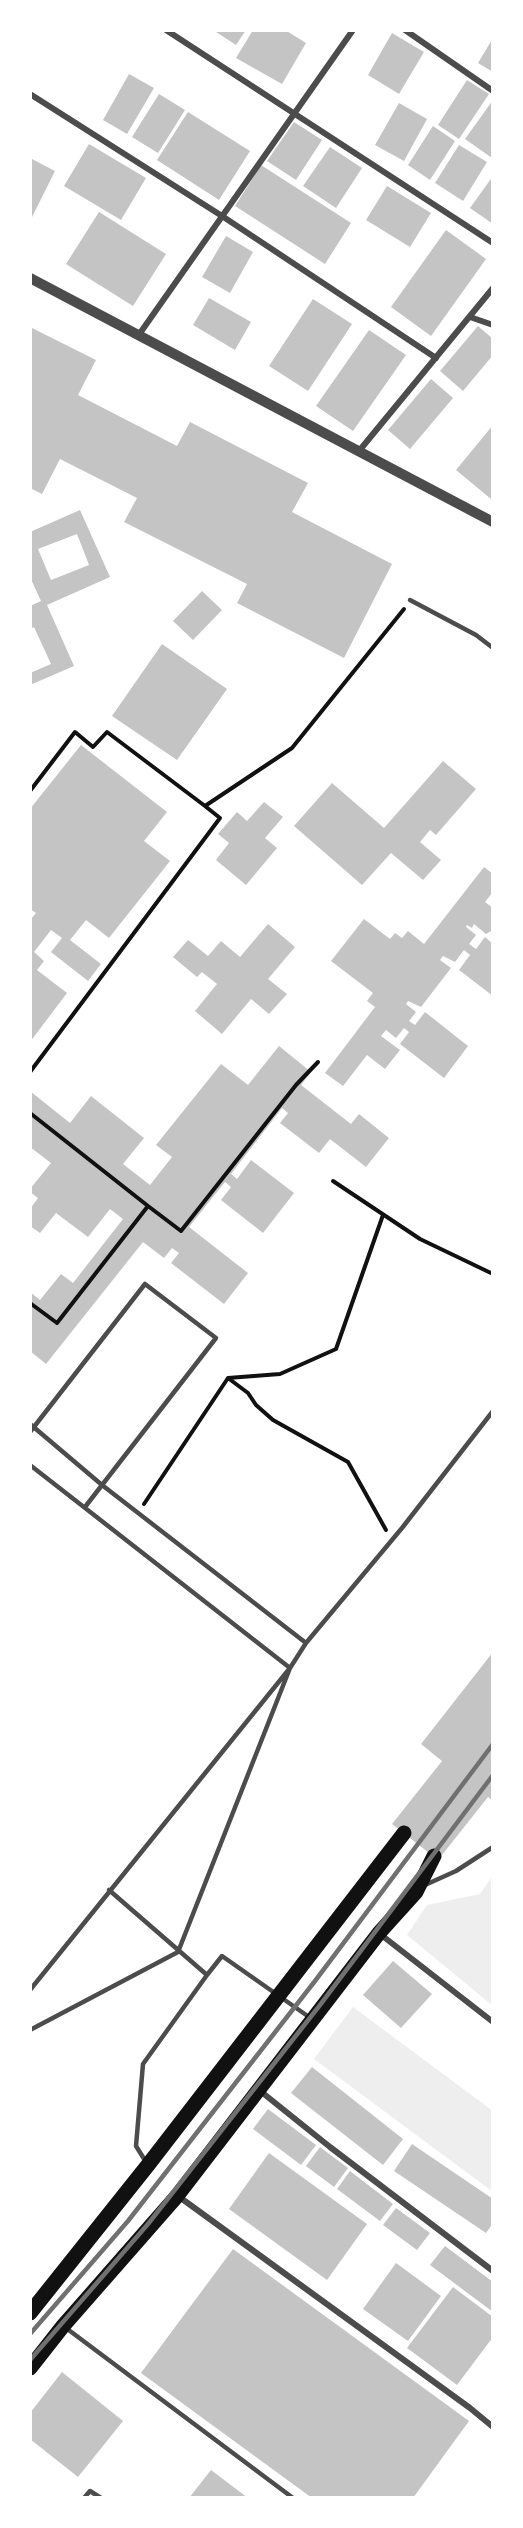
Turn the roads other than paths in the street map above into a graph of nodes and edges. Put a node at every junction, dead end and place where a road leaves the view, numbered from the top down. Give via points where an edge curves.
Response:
1 (166, 30) edge
2 (352, 30) edge
3 (405, 30) edge
4 (493, 91) edge
5 (30, 94) edge
6 (294, 114) junction
7 (222, 216) junction
8 (493, 243) edge
9 (30, 278) edge
10 (493, 288) edge
11 (470, 317) junction
12 (493, 325) edge
13 (138, 337) junction
14 (436, 358) junction
15 (359, 451) junction
16 (493, 522) edge
17 (410, 600) road end
18 (493, 648) edge
19 (493, 1411) edge
20 (31, 1428) edge
21 (30, 1465) edge
22 (102, 1485) junction
23 (85, 1507) junction
24 (306, 1643) junction
25 (290, 1668) junction
26 (404, 1833) dead end
27 (493, 1847) edge
28 (434, 1856) dead end
29 (110, 1890) junction
30 (416, 1892) junction
31 (379, 1934) junction
32 (178, 1952) junction
33 (207, 1976) junction
34 (30, 1990) edge
35 (279, 1995) junction
36 (314, 2020) junction
37 (493, 2022) edge
38 (30, 2030) edge
39 (258, 2089) junction
40 (148, 2165) junction
41 (177, 2196) junction
42 (493, 2271) edge
43 (30, 2313) edge
44 (63, 2326) junction
45 (30, 2368) edge
46 (493, 2427) edge
47 (84, 2498) edge
48 (100, 2498) edge
49 (293, 2498) edge

1 - 6 street
2 - 6 street
3 - 4 street
5 - 7 street
6 - 7 street
6 - 8 street
7 - 13 street
7 - 14 street
9 - 13 street
10 - 11 street
11 - 12 street
11 - 14 street
13 - 15 street
14 - 15 street
15 - 16 street
17 - 18 lane
19 - 24 lane
20 - 22 lane
20 - 22 lane via 145,1284 216,1338
21 - 23 lane
22 - 23 lane
22 - 24 lane
23 - 25 lane
24 - 25 lane
25 - 29 lane
25 - 32 lane
26 - 35 main road
27 - 30 lane
28 - 30 main road
29 - 32 lane
29 - 34 lane
30 - 31 main road
31 - 36 main road
31 - 37 street
32 - 33 lane
32 - 38 lane
33 - 35 lane via 222,1956
33 - 40 lane via 142,2064 136,2146
35 - 36 lane
35 - 40 main road
36 - 39 main road
39 - 41 main road
39 - 42 street
40 - 43 main road
41 - 44 main road
41 - 46 street
44 - 45 main road
44 - 49 lane
47 - 48 lane via 90,2491

